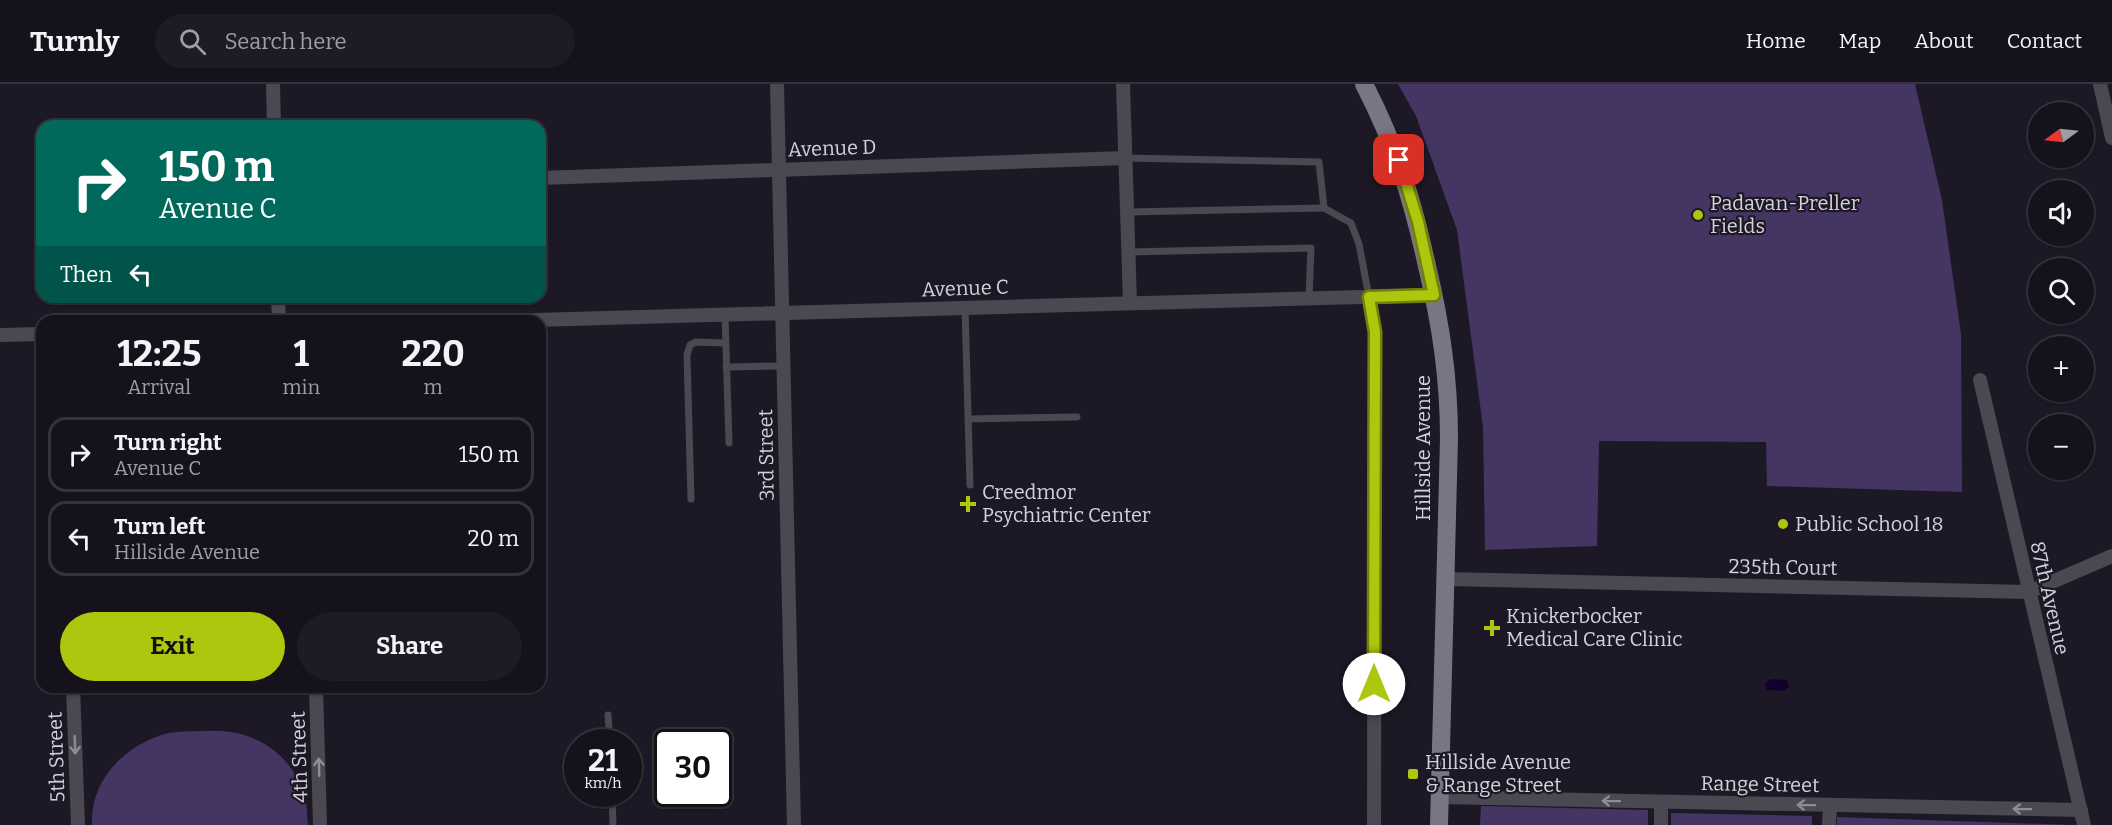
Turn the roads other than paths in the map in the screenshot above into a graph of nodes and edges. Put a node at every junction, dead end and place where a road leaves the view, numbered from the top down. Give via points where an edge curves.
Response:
1 (273, 84) edge
2 (777, 84) edge
3 (1123, 84) edge
4 (1364, 84) edge
5 (2100, 84) edge
6 (274, 120) edge
7 (2112, 138) edge
8 (1125, 158) junction
9 (778, 170) junction
10 (546, 178) edge
11 (1324, 208) junction
12 (1127, 212) junction
13 (1128, 252) junction
14 (1434, 295) junction
15 (1369, 297) junction
16 (1309, 299) junction
17 (1130, 303) junction
18 (965, 308) junction
19 (782, 313) junction
20 (725, 315) junction
21 (546, 320) edge
22 (36, 333) edge
23 (0, 335) edge
24 (726, 343) junction
25 (783, 366) junction
26 (726, 367) junction
27 (1980, 380) dead end
28 (1077, 417) dead end
29 (968, 419) junction
30 (729, 443) dead end
31 (970, 485) dead end
32 (691, 499) dead end
33 (2112, 556) edge
34 (1445, 579) junction
35 (2029, 592) junction
36 (73, 693) edge
37 (316, 693) edge
38 (608, 715) dead end
39 (609, 729) edge
40 (1439, 797) junction
41 (1661, 802) junction
42 (1830, 805) junction
43 (612, 807) edge
44 (2081, 810) junction
45 (78, 825) edge
46 (320, 825) edge
47 (613, 825) edge
48 (794, 825) edge
49 (1374, 825) edge
50 (1439, 825) edge
51 (1661, 825) edge
52 (1829, 825) edge
53 (2084, 825) edge

1 - 6 street
2 - 9 street, 3rd Street
3 - 8 street
4 - 14 main road, Hillside Avenue via 1405,177
5 - 7 street
8 - 9 street, Avenue D
8 - 11 lane via 1319,162
8 - 12 street
9 - 10 street, Avenue D
9 - 19 street, 3rd Street
11 - 12 lane
11 - 15 lane via 1351,223
12 - 13 street
13 - 16 lane via 1311,249
13 - 17 street
14 - 15 street, Avenue C
14 - 34 main road, Hillside Avenue via 1448,378
15 - 16 street, Avenue C
15 - 49 street via 1375,332
16 - 17 street, Avenue C
17 - 18 street, Avenue C
18 - 19 street, Avenue C
18 - 29 lane
19 - 20 street, Avenue C
19 - 25 street, 3rd Street
20 - 21 street, Avenue C
20 - 24 lane
22 - 23 street
24 - 26 lane
24 - 32 lane via 696,342 690,345 687,355
25 - 26 lane
25 - 48 street, 3rd Street
26 - 30 lane
27 - 35 street, 87th Avenue
28 - 29 lane
29 - 31 lane
33 - 35 street, 235th Court
34 - 35 street, 235th Court
34 - 40 main road, Hillside Avenue
35 - 44 street, 87th Avenue
36 -> 45 street, 5th Street
46 -> 37 street, 4th Street
38 - 39 lane
41 -> 40 street, Range Street
40 - 50 main road, Hillside Avenue
42 -> 41 street, Range Street
41 - 51 street
44 -> 42 street, Range Street
42 - 52 street
43 - 47 lane
44 - 53 street, 87th Avenue

